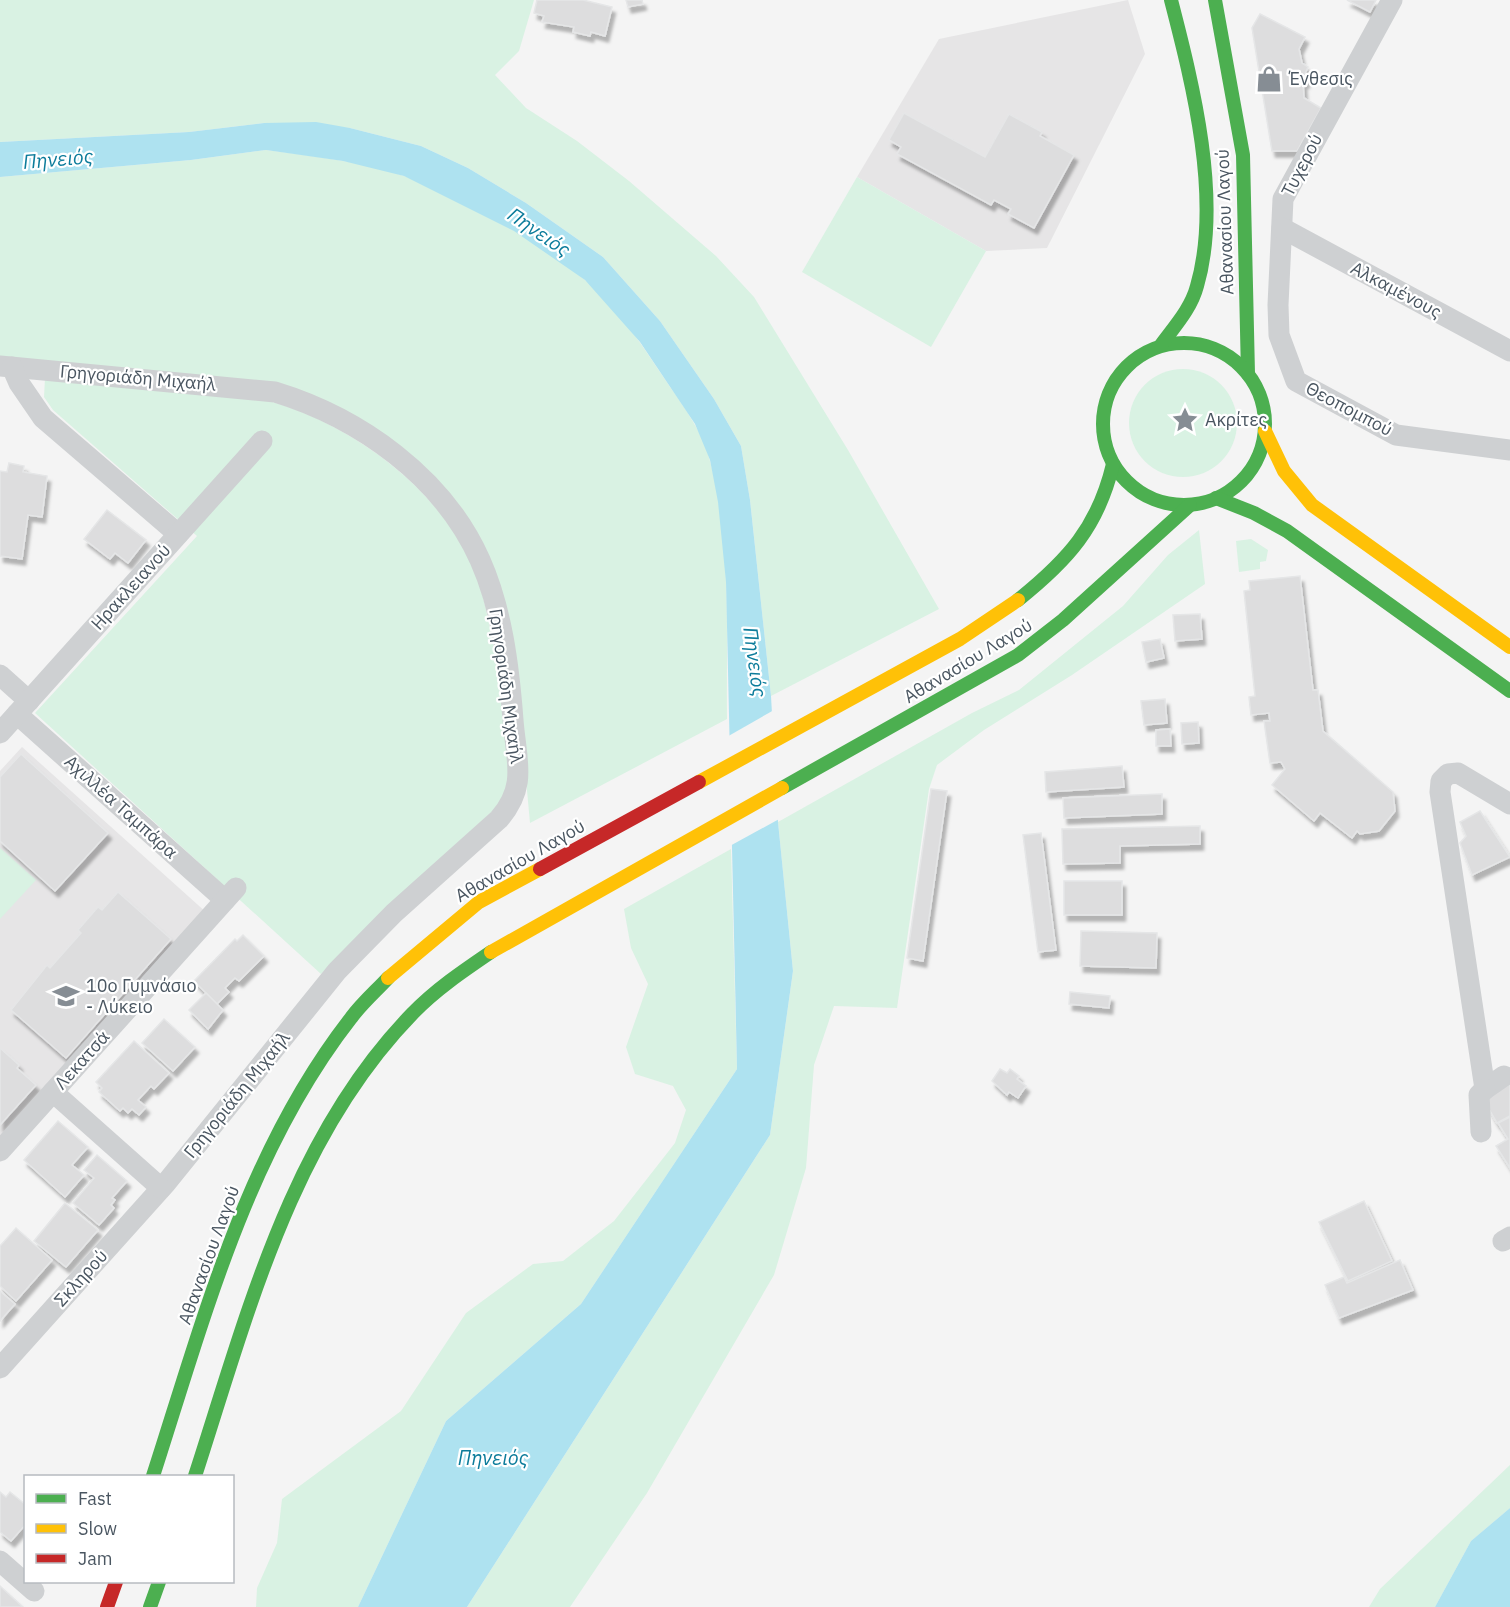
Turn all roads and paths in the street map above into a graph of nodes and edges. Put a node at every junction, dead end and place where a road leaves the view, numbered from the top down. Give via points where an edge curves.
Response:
1 (1172, 0) edge
2 (1215, 0) edge
3 (1392, 0) edge
4 (1282, 228) junction
5 (1161, 345) junction
6 (1510, 351) edge
7 (6, 367) edge
8 (1248, 374) junction
9 (1296, 381) joint
10 (1265, 431) junction
11 (262, 441) dead end
12 (1510, 450) edge
13 (1113, 464) junction
14 (1216, 498) junction
15 (1190, 504) junction
16 (178, 534) junction
17 (1510, 647) edge
18 (0, 675) edge
19 (1510, 691) edge
20 (23, 707) junction
21 (0, 733) edge
22 (1510, 804) edge
23 (230, 894) joint
24 (1504, 1076) dead end
25 (1485, 1089) junction
26 (53, 1092) junction
27 (1481, 1132) dead end
28 (0, 1151) edge
29 (161, 1188) junction
30 (0, 1368) edge
31 (153, 1475) edge
32 (195, 1475) edge
33 (3, 1569) edge
34 (115, 1583) edge
35 (158, 1583) edge
36 (34, 1592) dead end
37 (107, 1607) edge
38 (150, 1607) edge

1 - 5 main road, Αθανασίου Λαγού via 1196,120 1206,225 1198,284 1184,314
2 - 8 main road, Αθανασίου Λαγού via 1243,155
3 - 4 street, Τυχερού via 1288,188 1283,199
4 - 6 street, Αλκαμένους
4 - 9 street, Τυχερού via 1279,335
5 - 8 main road via 1195,343 1211,347 1227,354
5 - 13 main road via 1130,362 1108,392 1102,429
7 - 16 street via 43,418
7 - 29 street, Γρηγοριάδη Μιχαήλ via 251,388 311,403 342,419 404,463 455,517 480,560 500,624 518,788 513,804 337,971
8 - 10 main road via 1262,401
9 - 12 street, Θεοπομπού via 1396,435
10 - 14 main road via 1251,470 1232,490
10 - 17 main road via 1293,484 1312,505
11 - 16 street, Ηρακλειανού
13 - 15 main road via 1135,489 1149,497
13 - 31 main road, Αθανασίου Λαγού via 1097,514 1073,549 1014,602 960,639 479,902 396,970 351,1017 290,1109 256,1176
14 - 15 main road
14 - 19 main road via 1253,511 1289,531
15 - 32 main road, Αθανασίου Λαγού via 1060,624 977,680 503,944 457,975 410,1016 364,1071 324,1131 293,1193
16 - 20 street, Ηρακλειανού
18 - 20 street, Αχιλλέα Ταμπάρα
20 - 21 street, Ηρακλειανού
20 - 23 street, Αχιλλέα Ταμπάρα
22 - 25 street via 1458,773 1448,774 1441,781
23 - 26 street, Λεκατσά
24 - 25 street
25 - 27 street via 1479,1095
26 - 28 street, Λεκατσά
26 - 29 street
29 - 30 street, Σκληρού
33 - 36 street
34 - 37 main road
35 - 38 main road

